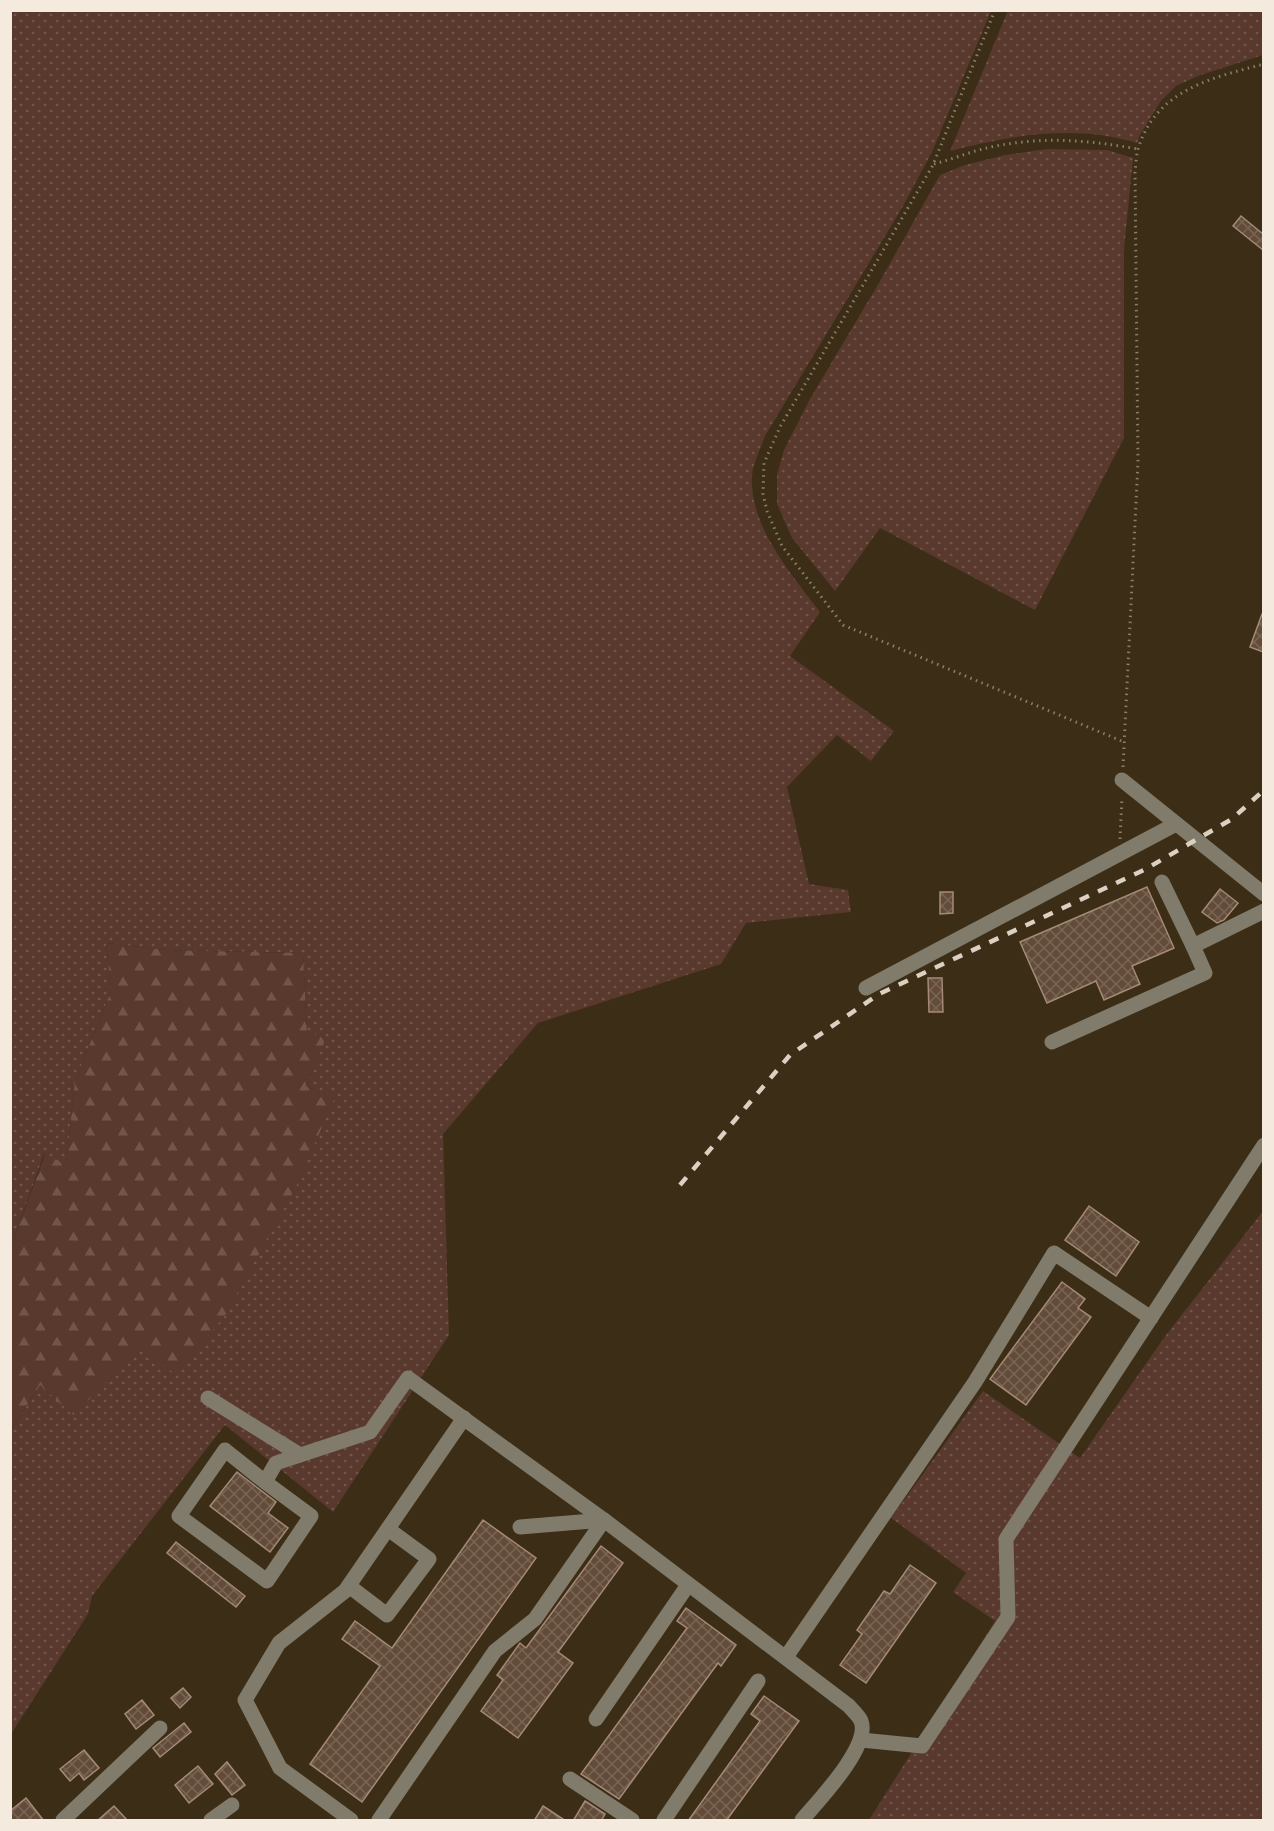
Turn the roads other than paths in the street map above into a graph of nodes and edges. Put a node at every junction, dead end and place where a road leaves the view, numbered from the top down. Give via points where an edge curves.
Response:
1 (1122, 780) road end
2 (1176, 824) junction
3 (1162, 882) dead end
4 (1263, 894) edge
5 (1263, 911) edge
6 (1193, 946) junction
7 (866, 988) dead end
8 (1052, 1042) dead end
9 (1263, 1145) edge
10 (1150, 1318) junction
11 (208, 1398) dead end
12 (464, 1418) junction
13 (300, 1455) junction
14 (265, 1482) junction
15 (604, 1520) junction
16 (520, 1527) dead end
17 (388, 1529) junction
18 (688, 1585) junction
19 (348, 1586) junction
20 (786, 1657) junction
21 (758, 1681) dead end
22 (596, 1719) dead end
23 (160, 1728) dead end
24 (861, 1740) junction
25 (570, 1779) dead end
26 (232, 1805) dead end
27 (63, 1821) edge
28 (211, 1821) edge
29 (351, 1821) edge
30 (379, 1821) edge
31 (632, 1821) edge
32 (664, 1821) edge
33 (802, 1821) edge

1 - 2 street
2 - 4 street
2 - 7 street
3 - 6 street
5 - 6 street
6 - 8 street via 1205,973
9 - 10 street
10 - 20 street via 1054,1253 975,1382
10 - 24 street via 1006,1539 1008,1617 922,1746
11 - 13 street
12 - 13 street via 408,1378 370,1432
12 - 15 street
12 - 17 street
13 - 14 street via 276,1463
14 - 14 street via 225,1450 179,1516 267,1581 310,1516
15 - 16 street
15 - 18 street
15 - 30 street via 535,1619 495,1651
17 - 19 street
17 - 19 street via 429,1559 387,1615
18 - 20 street
18 - 22 street
19 - 29 street via 279,1643 245,1700 280,1768
20 - 24 street via 849,1706 861,1721
21 - 32 street
23 - 27 street
24 - 33 street via 850,1761
25 - 31 street
26 - 28 street

